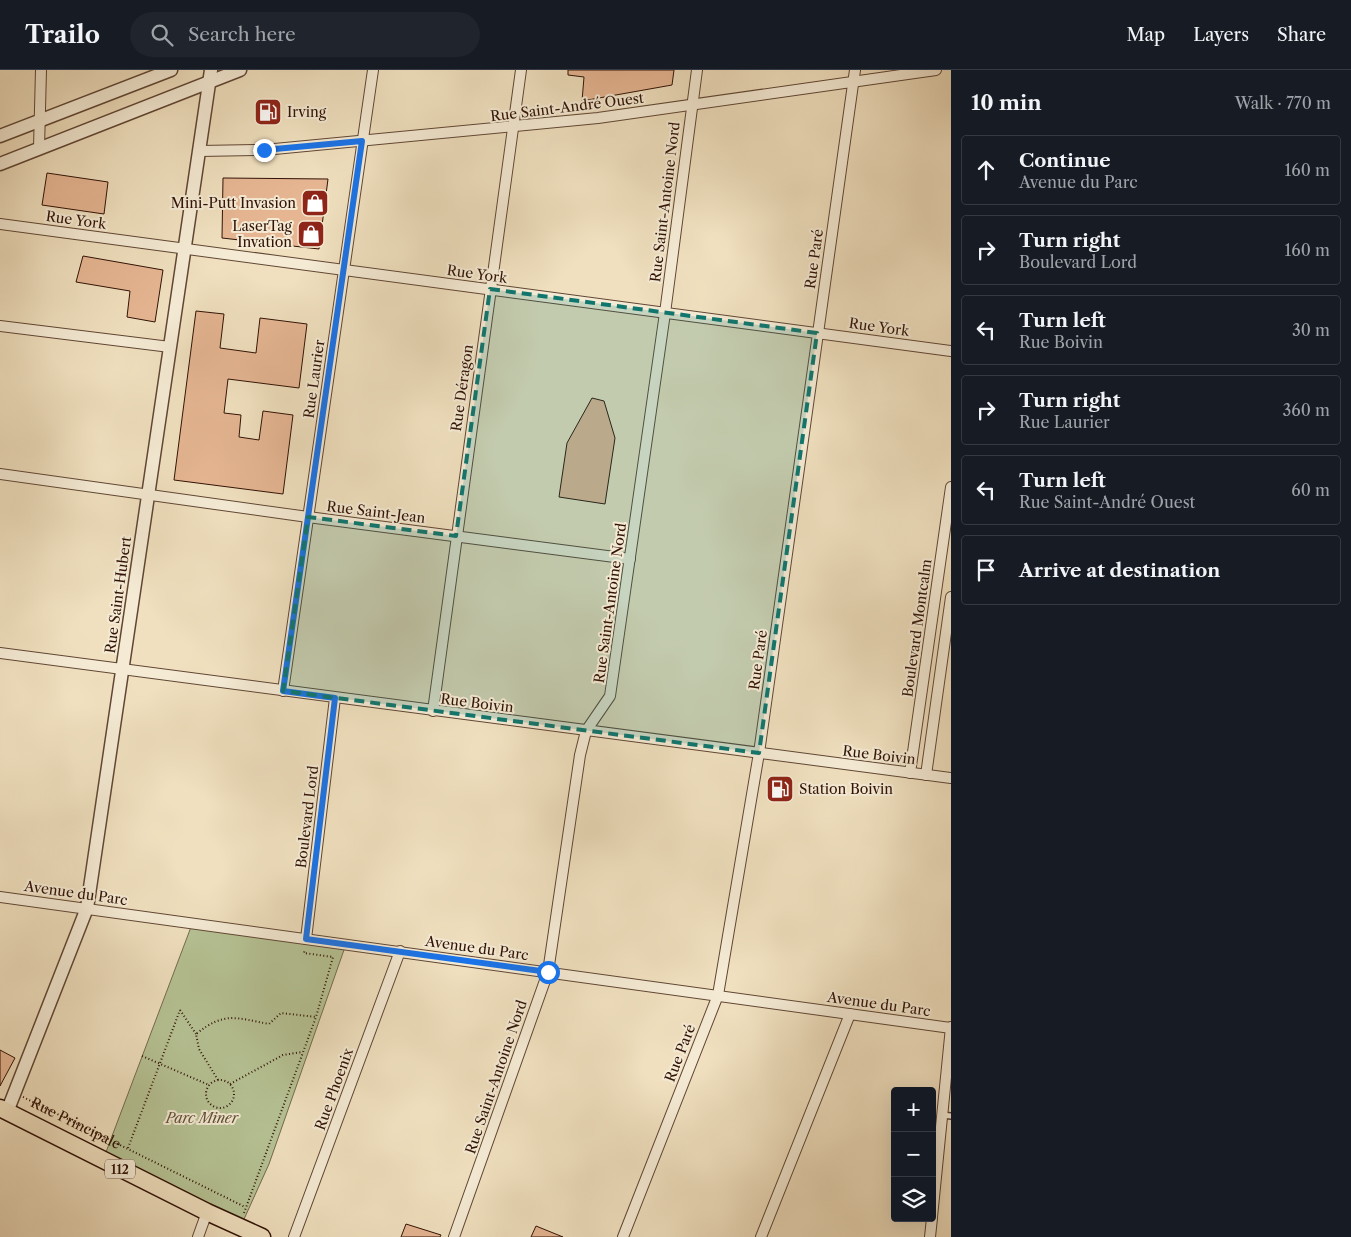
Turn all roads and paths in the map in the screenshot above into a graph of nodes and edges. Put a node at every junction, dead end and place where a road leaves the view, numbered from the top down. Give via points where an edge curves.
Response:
1 (41, 70) edge
2 (171, 70) edge
3 (211, 70) edge
4 (240, 70) edge
5 (373, 70) edge
6 (521, 70) edge
7 (697, 70) edge
8 (855, 70) edge
9 (936, 70) edge
10 (854, 82) junction
11 (209, 83) junction
12 (691, 105) junction
13 (40, 121) junction
14 (513, 128) junction
15 (0, 136) edge
16 (362, 141) junction
17 (39, 148) junction
18 (199, 151) junction
19 (0, 164) edge
20 (0, 224) edge
21 (184, 248) junction
22 (344, 270) junction
23 (490, 289) junction
24 (665, 313) junction
25 (0, 326) edge
26 (817, 333) junction
27 (170, 346) junction
28 (951, 351) edge
29 (0, 474) edge
30 (951, 487) edge
31 (148, 494) junction
32 (308, 517) junction
33 (456, 536) junction
34 (630, 559) junction
35 (951, 597) edge
36 (0, 653) edge
37 (122, 670) junction
38 (283, 691) junction
39 (335, 698) junction
40 (433, 711) junction
41 (586, 731) junction
42 (759, 753) junction
43 (910, 773) junction
44 (926, 775) junction
45 (951, 778) edge
46 (0, 897) edge
47 (87, 908) junction
48 (306, 939) junction
49 (400, 951) junction
50 (548, 972) junction
51 (718, 996) junction
52 (850, 1014) junction
53 (316, 1017) junction
54 (951, 1028) edge
55 (196, 1034) junction
56 (303, 1052) junction
57 (142, 1056) dead end
58 (160, 1063) junction
59 (218, 1080) junction
60 (230, 1084) junction
61 (209, 1085) junction
62 (14, 1093) junction
63 (3, 1110) edge
64 (947, 1115) edge
65 (128, 1148) junction
66 (936, 1191) edge
67 (207, 1212) junction
68 (932, 1222) edge
69 (198, 1237) edge
70 (262, 1237) edge
71 (294, 1237) edge
72 (454, 1237) edge
73 (623, 1237) edge
74 (761, 1237) edge
75 (930, 1237) edge

1 - 13 street
2 - 13 street
3 - 11 street, Rue Saint-Hubert
4 - 11 street
5 - 16 street, Rue Laurier
6 - 14 street, Rue Déragon
7 - 12 street, Rue Saint-Antoine Nord
8 - 10 street, Rue Paré
9 - 10 street, Rue Saint-André Ouest
10 - 12 street, Rue Saint-André Ouest
10 - 26 street, Rue Paré
11 - 17 street
11 - 18 street, Rue Saint-Hubert
12 - 14 street, Rue Saint-André Ouest
12 - 24 street, Rue Saint-Antoine Nord
13 - 15 street
13 - 17 street
14 - 16 street, Rue Saint-André Ouest
14 - 23 street, Rue Déragon
16 - 18 street, Rue Saint-André Ouest via 264,150
16 - 22 street, Rue Laurier
17 - 19 street
18 - 21 street, Rue Saint-Hubert
20 - 21 street, Rue York
21 - 22 street, Rue York
21 - 27 street, Rue Saint-Hubert
22 - 23 street, Rue York
22 - 32 street, Rue Laurier
23 - 24 street, Rue York
23 - 33 street, Rue Déragon
24 - 26 street, Rue York
24 - 34 street, Rue Saint-Antoine Nord
25 - 27 street
26 - 28 street, Rue York
26 - 42 street, Rue Paré
27 - 31 street, Rue Saint-Hubert
29 - 31 street, Rue Saint-Jean
30 - 43 street, Boulevard Montcalm
31 - 32 street, Rue Saint-Jean
31 - 37 street, Rue Saint-Hubert
32 - 33 street, Rue Saint-Jean
32 - 38 street, Rue Laurier
33 - 34 street, Rue Saint-Jean
33 - 40 street, Rue Déragon
34 - 41 street, Rue Saint-Antoine Nord via 610,696
35 - 44 street
36 - 37 street, Rue Boivin
37 - 38 street, Rue Boivin
37 - 47 street, Rue Saint-Hubert
38 - 39 street, Rue Boivin
39 - 40 street, Rue Boivin
39 - 48 street, Boulevard Lord
40 - 41 street, Rue Boivin
41 - 42 street, Rue Boivin
41 - 50 street, Rue Saint-Antoine Nord
42 - 43 street, Rue Boivin
42 - 51 street, Rue Paré
43 - 44 street, Rue Boivin
44 - 45 street, Rue Boivin
46 - 47 street, Avenue du Parc
47 - 48 street, Avenue du Parc
47 - 62 street, Rue Saint-Hubert
48 - 49 street, Avenue du Parc
48 - 53 path via 304,953 334,957
49 - 50 street, Avenue du Parc
49 - 71 street, Rue Phoenix
50 - 51 street, Avenue du Parc
50 - 72 street, Rue Saint-Antoine Nord
51 - 52 street, Avenue du Parc
51 - 73 street, Rue Paré
52 - 54 street, Avenue du Parc
52 - 74 street
53 - 55 path via 281,1013 269,1024 233,1017 211,1022
53 - 56 path
54 - 64 street
55 - 58 path via 180,1010
55 - 59 path via 199,1049
56 - 60 path via 283,1055
56 - 65 path, Rue Principale via 246,1207
57 - 58 path
58 - 61 path
58 - 65 path
59 - 60 path
59 - 61 path
60 - 61 path via 234,1092 232,1101 220,1107 207,1099
62 - 63 street, Rue Saint-Hubert
62 - 65 path, Rue Principale
63 - 67 main road, Rue Principale / 112
64 - 66 street
67 - 69 street
67 - 70 main road, Rue Principale / 112
68 - 75 street

